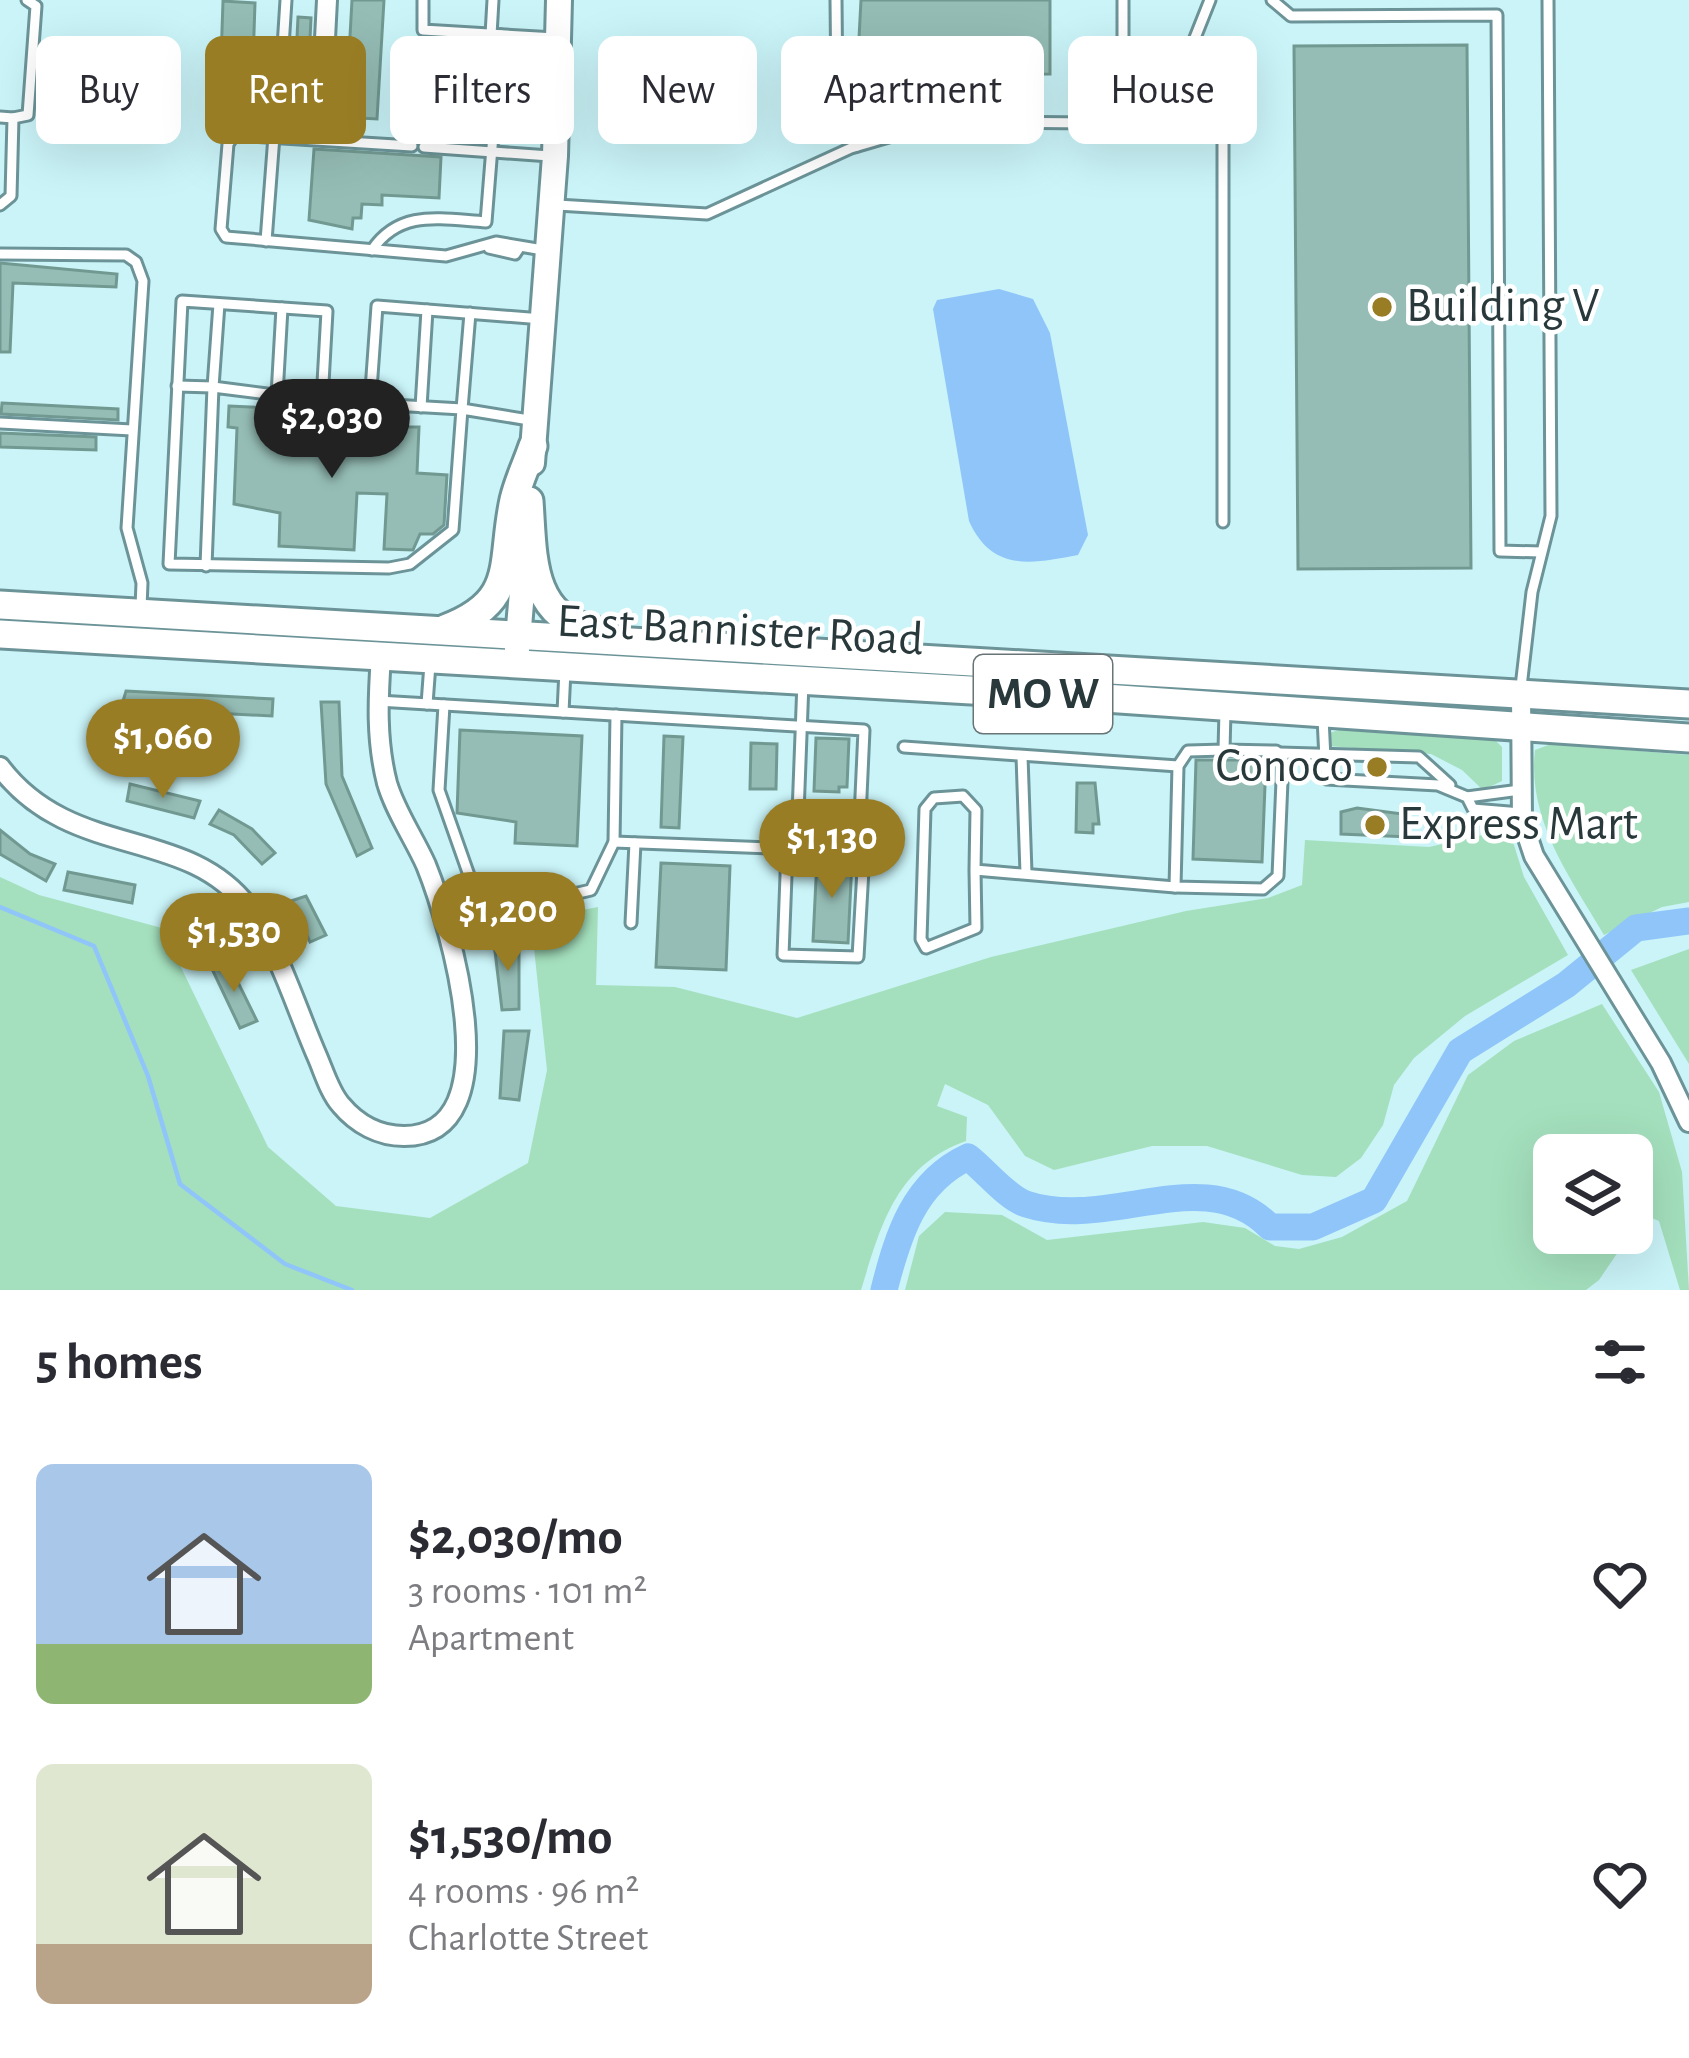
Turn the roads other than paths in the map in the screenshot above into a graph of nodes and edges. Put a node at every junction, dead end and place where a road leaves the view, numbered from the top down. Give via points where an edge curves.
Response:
1 (27, 0) edge
2 (286, 0) edge
3 (327, 0) edge
4 (423, 0) edge
5 (493, 0) edge
6 (559, 0) edge
7 (836, 0) edge
8 (1123, 0) edge
9 (1210, 0) edge
10 (1272, 0) edge
11 (1548, 0) edge
12 (496, 35) junction
13 (284, 36) edge
14 (325, 36) edge
15 (516, 36) edge
16 (556, 36) edge
17 (1123, 36) edge
18 (1196, 36) edge
19 (0, 117) edge
20 (13, 118) junction
21 (1068, 123) edge
22 (366, 142) edge
23 (229, 144) edge
24 (273, 144) edge
25 (555, 144) edge
26 (1223, 144) edge
27 (857, 146) junction
28 (491, 151) junction
29 (555, 156) junction
30 (551, 204) junction
31 (0, 205) edge
32 (486, 222) junction
33 (266, 241) junction
34 (486, 248) junction
35 (372, 250) junction
36 (548, 250) junction
37 (0, 254) edge
38 (219, 304) junction
39 (282, 308) junction
40 (427, 310) junction
41 (470, 313) junction
42 (543, 319) junction
43 (177, 386) junction
44 (213, 387) junction
45 (278, 395) junction
46 (322, 401) junction
47 (370, 404) junction
48 (421, 407) junction
49 (462, 409) junction
50 (0, 423) edge
51 (132, 430) junction
52 (534, 434) junction
53 (529, 501) junction
54 (1223, 522) dead end
55 (1541, 552) junction
56 (206, 566) junction
57 (0, 605) edge
58 (140, 613) junction
59 (441, 631) junction
60 (0, 634) edge
61 (740, 648) junction
62 (518, 649) junction
63 (382, 656) junction
64 (430, 658) junction
65 (565, 665) junction
66 (803, 666) junction
67 (1521, 694) junction
68 (378, 701) junction
69 (427, 704) junction
70 (1689, 704) edge
71 (444, 705) junction
72 (1225, 706) junction
73 (563, 712) junction
74 (1323, 712) junction
75 (616, 716) junction
76 (801, 726) junction
77 (1521, 726) junction
78 (1689, 738) edge
79 (904, 747) dead end
80 (1224, 751) junction
81 (1280, 753) junction
82 (1323, 754) junction
83 (1022, 756) junction
84 (1178, 766) junction
85 (0, 767) edge
86 (1454, 788) junction
87 (1520, 790) junction
88 (1467, 797) junction
89 (1522, 813) junction
90 (798, 814) junction
91 (614, 842) junction
92 (635, 843) junction
93 (792, 849) junction
94 (975, 870) junction
95 (1026, 873) junction
96 (1175, 887) junction
97 (631, 922) dead end
98 (1689, 1122) edge

1 - 20 lane via 36,6 28,115
2 - 13 lane
3 - 14 street
4 - 12 lane via 423,30
5 - 12 lane
6 - 16 main road
7 - 27 lane via 837,94
8 - 17 lane
9 - 18 lane
10 - 55 lane via 1291,16 1497,15 1500,551
11 - 55 lane via 1552,484
12 - 15 lane
12 - 28 lane
19 - 20 lane
20 - 31 lane via 10,196
21 - 27 lane via 916,129
22 - 28 lane
23 - 33 lane via 221,230
24 - 33 lane
25 - 29 main road
26 - 54 lane
27 - 30 lane via 707,214
28 - 29 lane
28 - 32 lane
29 - 30 main road
30 - 36 main road
32 - 34 lane
32 - 35 lane via 408,219
33 - 35 lane
34 - 35 lane via 446,256
34 - 36 lane
36 - 42 main road
37 - 51 lane via 126,255 136,262 143,280
38 - 39 lane
38 - 43 lane via 182,301
38 - 44 lane
39 - 45 lane
39 - 46 lane via 327,311
40 - 41 lane
40 - 47 lane via 377,306
40 - 48 lane
41 - 42 lane
41 - 49 lane
42 - 52 main road
43 - 44 lane
43 - 56 lane via 169,564
44 - 45 lane
44 - 56 lane
45 - 46 lane
46 - 47 lane
47 - 48 lane
48 - 49 lane
49 - 52 lane
49 - 56 lane via 453,530 410,565
50 - 51 lane
51 - 58 lane via 128,528 142,583
52 - 53 main road
52 - 59 main road via 499,593 483,611
53 - 61 main road via 538,589 568,623
53 - 62 main road
55 - 67 lane
57 - 58 main road, East Bannister Road / MO W
58 - 59 main road, East Bannister Road / MO W
59 - 62 main road, East Bannister Road / MO W
60 - 63 main road, East Bannister Road / MO W
61 - 62 main road, East Bannister Road / MO W
61 - 66 main road, East Bannister Road / MO W
62 - 64 main road, East Bannister Road / MO W
62 - 65 main road, East Bannister Road / MO W
63 - 64 main road, East Bannister Road / MO W
63 - 68 street
64 - 69 lane
65 - 66 main road, East Bannister Road / MO W
65 - 73 lane
66 - 67 main road, East Bannister Road / MO W
66 - 72 main road, East Bannister Road / MO W
66 - 76 lane
67 - 70 main road, East Bannister Road / MO W
67 - 77 street
68 - 69 lane
68 - 85 street via 388,786 427,867 463,1000 462,1091 438,1128 411,1135 363,1125 338,1102 259,925 230,887 189,862 61,822 34,806
69 - 71 lane
71 - 73 lane
71 - 91 lane via 439,790 483,915 591,890
72 - 74 main road, East Bannister Road / MO W
72 - 80 lane
73 - 75 lane
74 - 77 main road, East Bannister Road / MO W
74 - 82 lane
75 - 76 lane
75 - 91 lane
76 - 90 lane
76 - 90 lane via 864,730 860,818
77 - 78 main road, East Bannister Road / MO W
77 - 87 street
79 - 83 lane
80 - 81 lane
80 - 84 lane via 1188,751
81 - 82 lane
81 - 96 lane via 1275,882 1263,889
82 - 86 lane via 1419,757
82 - 86 lane via 1323,772 1334,782
83 - 84 lane
83 - 95 lane
84 - 96 lane
86 - 88 lane
87 - 88 lane
87 - 89 street
88 - 89 lane via 1473,809
89 - 98 street via 1534,856
90 - 93 lane
91 - 92 lane
92 - 93 lane
92 - 97 lane
93 - 93 lane via 864,852 858,957 783,955
94 - 94 lane via 976,810 963,796 934,798 925,809 926,948 976,928
94 - 95 lane
95 - 96 lane

